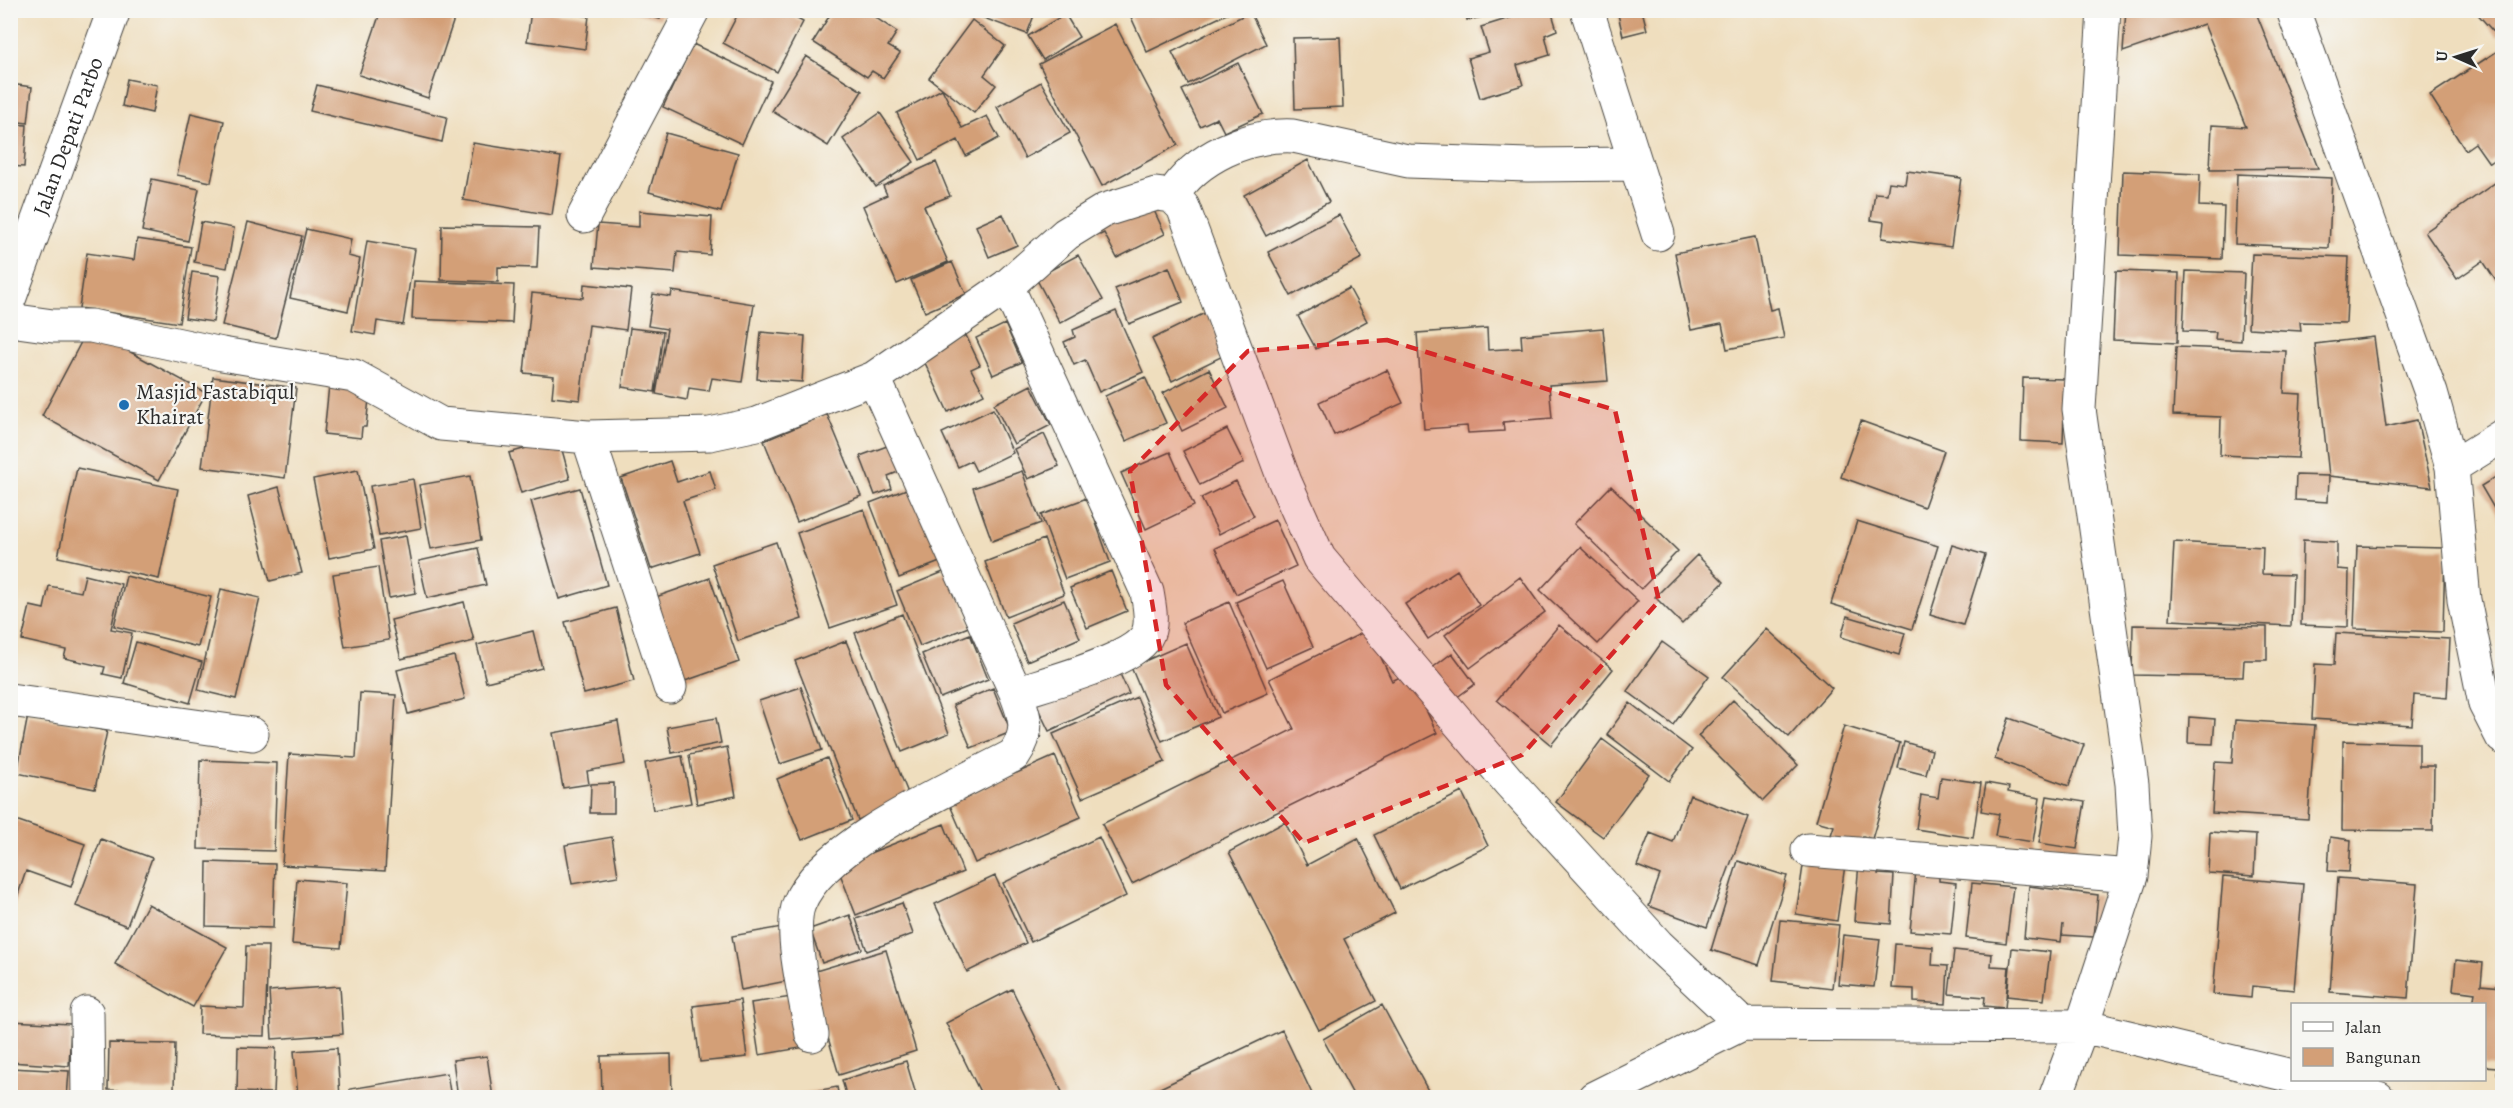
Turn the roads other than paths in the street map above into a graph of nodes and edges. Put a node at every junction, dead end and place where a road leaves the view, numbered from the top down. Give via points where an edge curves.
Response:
1 (114, 10) edge
2 (693, 10) edge
3 (1587, 10) edge
4 (2104, 10) edge
5 (2293, 10) edge
6 (1636, 164) junction
7 (1172, 196) junction
8 (584, 216) dead end
9 (1659, 234) dead end
10 (1007, 286) junction
11 (10, 297) edge
12 (10, 320) edge
13 (874, 378) junction
14 (2502, 436) edge
15 (588, 437) junction
16 (2452, 468) junction
17 (670, 687) dead end
18 (1016, 693) junction
19 (2494, 699) edge
20 (10, 700) edge
21 (252, 734) dead end
22 (2502, 737) edge
23 (1808, 850) dead end
24 (2131, 876) junction
25 (87, 1013) dead end
26 (1742, 1024) junction
27 (2082, 1026) junction
28 (812, 1035) dead end
29 (2291, 1076) edge
30 (2311, 1081) edge
31 (88, 1098) edge
32 (1594, 1098) edge
33 (2055, 1098) edge
34 (2378, 1098) edge

1 - 11 street, Jalan Depati Parbo
2 - 8 street
3 - 6 street
4 - 24 street via 2079,409 2132,784 2135,836
5 - 16 street via 2431,393
6 - 7 street via 1408,160 1275,135 1257,137 1204,163 1182,179
6 - 9 street
7 - 10 street via 1155,194 1105,210 1066,234
7 - 26 street via 1183,207 1285,482 1319,558 1509,782 1659,945
10 - 13 street
10 - 18 street via 1127,544 1147,592 1151,615 1146,637 1117,660
12 - 15 street via 53,327 91,326 222,354 354,376 441,424
13 - 15 street via 756,424 710,434
13 - 18 street
14 - 16 street
15 - 17 street
16 - 19 street via 2464,600
18 - 28 street via 1025,724 1024,741 1014,756 877,829 812,881 798,905 795,928
19 - 22 street
20 - 21 street
23 - 24 street
24 - 27 street
25 - 31 street
26 - 27 street
26 - 32 street
27 - 29 street
27 - 33 street
30 - 34 street

